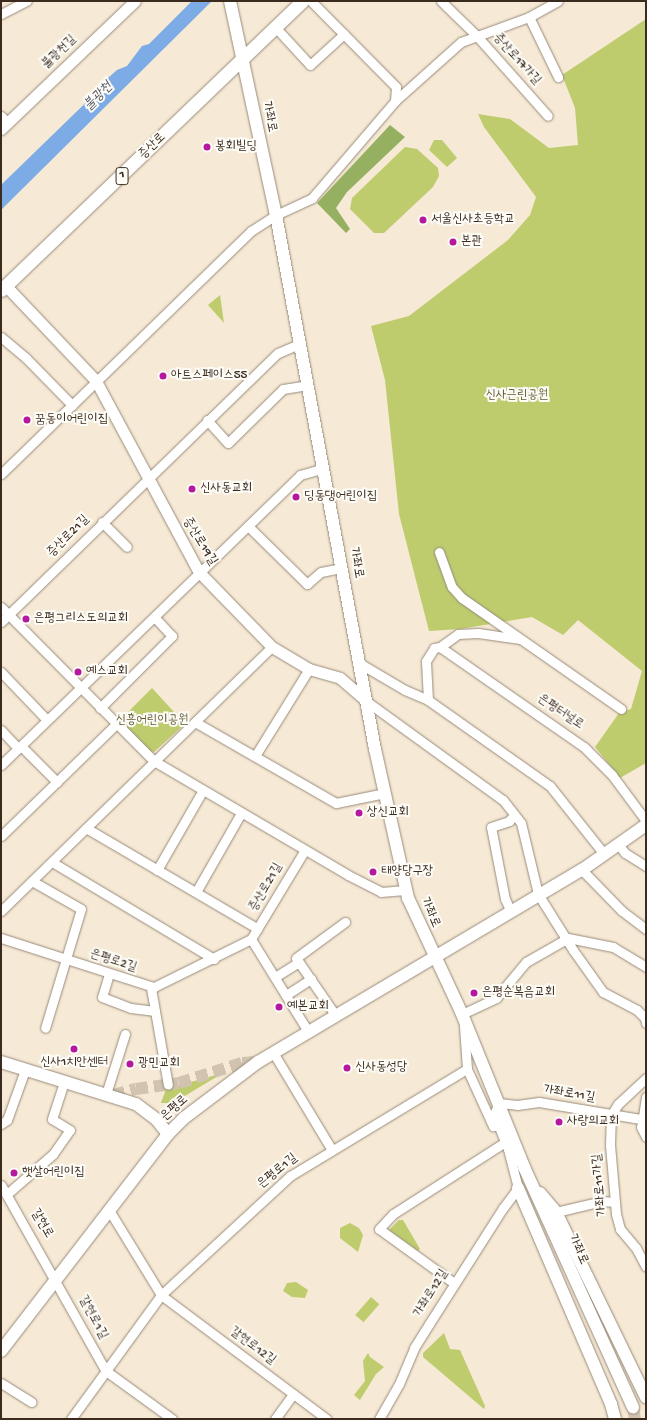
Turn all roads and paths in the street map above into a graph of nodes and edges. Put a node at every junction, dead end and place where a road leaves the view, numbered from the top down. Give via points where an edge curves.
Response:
1 (230, 1) edge
2 (302, 1) edge
3 (311, 1) edge
4 (558, 1) edge
5 (21, 2) edge
6 (132, 2) edge
7 (446, 3) edge
8 (1, 14) edge
9 (529, 17) junction
10 (276, 28) junction
11 (344, 34) junction
12 (476, 35) junction
13 (242, 61) junction
14 (558, 78) dead end
15 (395, 101) junction
16 (548, 116) dead end
17 (3, 122) edge
18 (276, 215) junction
19 (4, 288) edge
20 (1, 337) edge
21 (301, 344) junction
22 (96, 381) junction
23 (308, 385) junction
24 (72, 405) junction
25 (207, 420) junction
26 (324, 468) junction
27 (1, 474) edge
28 (147, 478) junction
29 (102, 522) junction
30 (248, 526) junction
31 (127, 547) dead end
32 (439, 552) dead end
33 (341, 568) junction
34 (199, 572) junction
35 (1, 607) edge
36 (9, 614) junction
37 (154, 617) junction
38 (1, 622) edge
39 (523, 640) junction
40 (272, 647) junction
41 (440, 647) junction
42 (359, 663) junction
43 (309, 669) junction
44 (1, 672) edge
45 (81, 688) junction
46 (428, 700) junction
47 (366, 701) junction
48 (100, 708) junction
49 (621, 709) dead end
50 (47, 720) junction
51 (195, 722) junction
52 (116, 724) junction
53 (1, 730) edge
54 (19, 747) junction
55 (255, 756) junction
56 (154, 761) junction
57 (1, 764) edge
58 (57, 782) junction
59 (203, 790) junction
60 (385, 793) junction
61 (241, 812) junction
62 (514, 815) junction
63 (646, 821) edge
64 (646, 825) edge
65 (86, 828) junction
66 (1, 836) edge
67 (618, 844) junction
68 (305, 850) junction
69 (604, 854) junction
70 (52, 862) junction
71 (646, 866) edge
72 (157, 870) junction
73 (582, 870) junction
74 (32, 881) junction
75 (405, 890) junction
76 (196, 892) junction
77 (538, 894) junction
78 (510, 910) junction
79 (1, 911) edge
80 (345, 922) dead end
81 (258, 929) junction
82 (646, 929) edge
83 (1, 938) edge
84 (568, 938) junction
85 (252, 939) junction
86 (433, 957) junction
87 (214, 959) junction
88 (66, 960) junction
89 (298, 962) junction
90 (646, 967) edge
91 (109, 974) junction
92 (275, 977) junction
93 (311, 979) junction
94 (151, 988) junction
95 (286, 995) junction
96 (155, 1011) junction
97 (336, 1016) junction
98 (463, 1017) junction
99 (646, 1023) edge
100 (45, 1028) dead end
101 (309, 1033) junction
102 (125, 1034) dead end
103 (274, 1054) junction
104 (1, 1062) edge
105 (466, 1069) junction
106 (25, 1070) junction
107 (646, 1078) edge
108 (64, 1083) junction
109 (168, 1085) dead end
110 (106, 1094) junction
111 (646, 1097) edge
112 (499, 1103) junction
113 (611, 1115) junction
114 (644, 1120) edge
115 (1, 1124) edge
116 (168, 1134) junction
117 (646, 1137) edge
118 (502, 1144) junction
119 (332, 1150) junction
120 (531, 1182) junction
121 (1, 1184) edge
122 (518, 1188) junction
123 (7, 1194) junction
124 (615, 1202) junction
125 (109, 1210) junction
126 (556, 1212) junction
127 (646, 1267) edge
128 (56, 1278) junction
129 (454, 1283) junction
130 (161, 1296) junction
131 (2, 1346) edge
132 (106, 1371) junction
133 (1, 1383) edge
134 (293, 1394) junction
135 (646, 1397) edge
136 (31, 1402) dead end
137 (633, 1407) tunnel mouth
138 (159, 1415) edge
139 (71, 1419) edge
140 (172, 1419) edge
141 (275, 1419) edge
142 (327, 1419) edge
143 (379, 1419) edge
144 (615, 1419) edge

1 - 13 main road, 가좌로
2 - 10 main road, 증산로 / 1
3 - 11 street
4 - 9 street, 증산로17가길
5 - 8 street
6 - 17 street, 불광천길
7 - 12 street
9 - 12 street, 증산로17가길
9 - 14 street
10 - 11 street via 310,65
10 - 13 main road, 증산로 / 1
11 - 15 street via 396,87
12 - 15 street via 461,42
12 - 16 street, 증산로17가길
13 - 18 main road, 가좌로
13 - 19 main road, 증산로 / 1
15 - 18 street via 312,198
18 - 21 main road, 가좌로
18 - 22 street via 251,231
19 - 22 street, 증산로19길
20 - 24 street via 26,358
21 - 23 main road, 가좌로
21 - 25 street via 278,353
22 - 24 street
22 - 28 street, 증산로19길
23 - 25 street via 283,389 228,443
23 - 26 main road, 가좌로
24 - 27 street
25 - 28 street
26 - 30 street via 300,475
26 - 33 main road, 가좌로
28 - 29 street, 증산로21길
28 - 34 street, 증산로19길
29 - 31 street
29 - 36 street, 증산로21길
30 - 33 street via 307,584 321,572
30 - 34 street
32 - 39 street via 452,587 462,598
33 - 42 main road, 가좌로
34 - 37 street
34 - 40 street, 증산로19길
35 - 36 street
36 - 38 street, 증산로21길
36 - 45 street
37 - 45 street
37 - 48 street via 172,636
39 - 41 street via 478,633 458,634
39 - 49 street
40 - 43 street, 증산로19길
40 - 51 street
41 - 46 street via 434,648 426,661
41 - 63 street, 은평터널로 via 584,747 612,775
42 - 46 street via 405,690
42 - 47 main road, 가좌로
43 - 47 street, 증산로19길 via 340,678
43 - 55 street
44 - 50 street
45 - 48 street
45 - 50 street
46 - 69 street via 550,786
47 - 60 main road, 가좌로
47 - 62 street via 503,800
48 - 52 street
50 - 54 street
51 - 55 street
51 - 56 street
52 - 56 street
52 - 58 street
53 - 54 street
54 - 57 street
54 - 58 street
55 - 60 street via 336,803
56 - 59 street
56 - 65 street
58 - 66 street
59 - 61 street
59 - 72 street
60 - 75 main road, 가좌로
61 - 68 street
61 - 76 street
62 - 77 street via 522,823
62 - 78 street via 509,821 491,827 505,899
64 - 67 main road
65 - 70 street
65 - 72 street
67 - 69 main road
67 - 71 street via 624,853
68 - 75 street via 381,892
68 - 81 street, 증산로21길
69 - 73 main road
70 - 74 street
70 - 87 street
72 - 76 street
73 - 77 main road
73 - 82 street via 622,911
74 - 79 street
74 - 88 street via 81,909
75 - 86 main road, 가좌로
76 - 81 street
77 - 78 main road
77 - 84 street
78 - 86 main road
80 - 89 street via 296,958
81 - 85 street, 증산로21길
83 - 88 street, 은평로2길
84 - 90 street via 613,947
84 - 98 street via 524,964 496,998
84 - 99 street via 602,992 637,1010 645,1018
85 - 87 street
85 - 92 street
86 - 97 main road, 은평로
86 - 98 main road, 가좌로
87 - 94 street
88 - 91 street, 은평로2길
88 - 100 street
89 - 92 street
89 - 93 street
91 - 94 street, 은평로2길
91 - 96 street via 102,997 131,1008
92 - 95 street
93 - 95 street
93 - 97 street
94 - 96 street, 은평로
95 - 101 street
96 - 109 street, 은평로
97 - 101 main road, 은평로
98 - 105 street, 가좌로
98 - 112 main road, 가좌로
101 - 103 main road, 은평로
102 - 110 street
103 - 116 main road, 은평로 via 258,1062 184,1118
103 - 119 street
104 - 106 main road, 은평로
105 - 118 street
105 - 119 street
106 - 108 main road, 은평로
106 - 115 street via 7,1120
107 - 113 street via 618,1104
108 - 110 main road, 은평로
108 - 123 street via 52,1119 70,1130 53,1154
110 - 116 main road, 은평로 via 139,1106 157,1120
111 - 114 street
112 - 113 street, 가좌로11길 via 517,1105 539,1102
112 - 120 main road, 가좌로
112 - 122 street, 가좌로 via 494,1114 508,1149
113 - 114 street, 가좌로11길
113 - 124 street, 가좌로11가길 via 610,1146
114 - 117 street via 641,1127
116 - 125 main road
118 - 122 street
118 - 129 street via 393,1214 379,1229
119 - 130 street, 은평로1길 via 290,1176
120 - 126 main road
120 - 137 main road, 가좌로
121 - 123 street, 갈현로
122 - 129 street, 가좌로12길
122 - 144 main road via 611,1404
123 - 128 street, 갈현로
124 - 126 street via 602,1201
124 - 127 street, 가좌로11가길 via 620,1229 636,1248
125 - 128 main road
125 - 130 street
126 - 135 main road
128 - 131 main road
128 - 132 street, 갈현로1길
129 - 143 street, 가좌로12길 via 414,1348 399,1384
130 - 132 street, 갈현로1길
130 - 134 street, 갈현로12길
132 - 138 street, 갈현로1길
132 - 139 street, 갈현로1길
133 - 136 street
134 - 141 street
134 - 142 street, 갈현로12길
138 - 140 street, 갈현로1길

